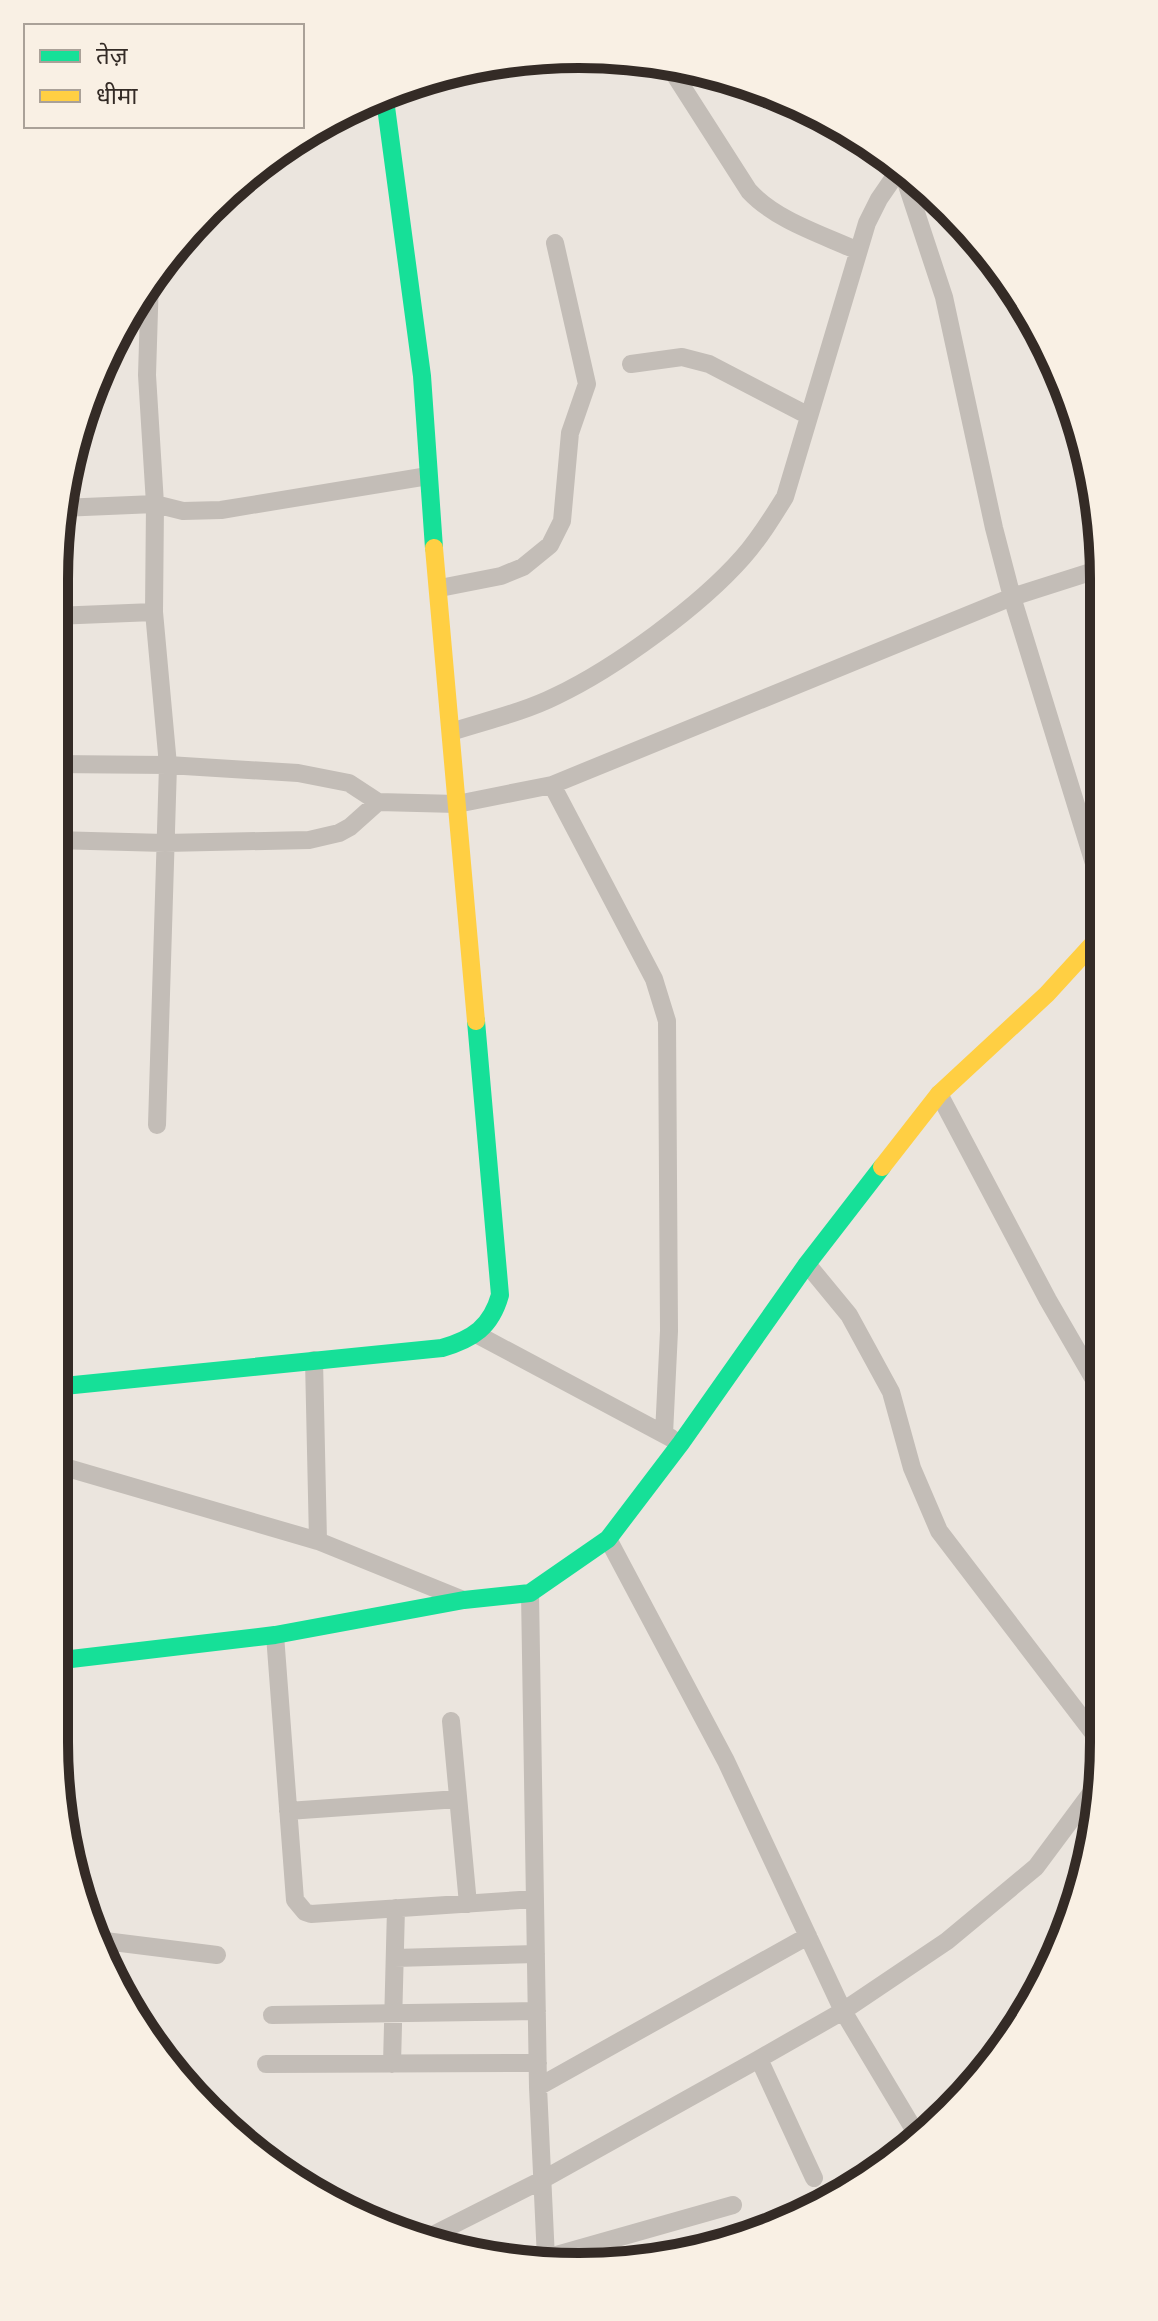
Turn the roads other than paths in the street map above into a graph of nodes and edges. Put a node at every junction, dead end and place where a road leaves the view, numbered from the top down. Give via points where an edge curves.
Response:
1 (676, 78) edge
2 (386, 106) edge
3 (894, 177) edge
4 (909, 189) edge
5 (555, 243) dead end
6 (858, 251) junction
7 (149, 302) edge
8 (631, 364) dead end
9 (809, 416) junction
10 (428, 476) junction
11 (155, 504) junction
12 (73, 507) edge
13 (1090, 572) edge
14 (440, 588) junction
15 (1012, 597) junction
16 (154, 612) junction
17 (68, 615) edge
18 (451, 732) junction
19 (68, 764) edge
20 (168, 765) junction
21 (552, 785) junction
22 (378, 802) junction
23 (457, 804) junction
24 (68, 840) edge
25 (165, 843) junction
26 (1090, 850) edge
27 (1090, 947) edge
28 (939, 1094) junction
29 (157, 1125) dead end
30 (807, 1264) junction
31 (478, 1335) junction
32 (314, 1360) junction
33 (1090, 1373) edge
34 (68, 1386) edge
35 (673, 1439) junction
36 (68, 1468) edge
37 (608, 1539) junction
38 (318, 1541) junction
39 (530, 1593) junction
40 (464, 1600) junction
41 (275, 1635) junction
42 (68, 1659) edge
43 (451, 1721) dead end
44 (1090, 1729) edge
45 (458, 1799) junction
46 (1087, 1799) edge
47 (288, 1811) junction
48 (535, 1899) junction
49 (468, 1904) junction
50 (396, 1908) junction
51 (808, 1936) junction
52 (109, 1941) edge
53 (536, 1954) junction
54 (217, 1955) dead end
55 (395, 1958) junction
56 (537, 2011) junction
57 (843, 2011) junction
58 (394, 2013) junction
59 (272, 2015) dead end
60 (759, 2059) junction
61 (538, 2063) junction
62 (266, 2064) dead end
63 (392, 2064) junction
64 (538, 2087) junction
65 (913, 2128) edge
66 (814, 2178) dead end
67 (542, 2180) junction
68 (733, 2205) dead end
69 (437, 2233) edge
70 (546, 2252) edge
71 (568, 2253) edge

1 - 6 street via 758,201
2 - 10 street via 422,376
3 - 6 street via 872,210
4 - 15 street via 944,297
5 - 14 street via 587,384 570,433 562,521 550,545 523,567
6 - 9 street
7 - 11 street via 147,375
8 - 9 street via 682,357 709,364
9 - 18 street via 785,497 765,530 693,604 617,662 553,698
10 - 11 street via 221,510 183,511
10 - 14 street
11 - 12 street
11 - 16 street
13 - 15 street
14 - 18 street
15 - 21 street
15 - 26 street
16 - 17 street
16 - 20 street
18 - 23 street
19 - 20 street
20 - 22 street via 298,773 349,783
20 - 25 street
21 - 23 street
21 - 35 street via 654,979 667,1021
22 - 23 street
22 - 25 street via 350,827 309,840
23 - 31 street via 500,1295 495,1317
24 - 25 street
25 - 29 street
27 - 28 street
28 - 30 street
28 - 33 street
30 - 35 street
30 - 44 street via 849,1315 891,1392 912,1468 939,1531
31 - 32 street via 442,1348
31 - 35 street
32 - 34 street
32 - 38 street
35 - 37 street
36 - 38 street
37 - 39 street
37 - 51 street via 726,1761
38 - 40 street
39 - 40 street
39 - 48 street
40 - 41 street
41 - 42 street
41 - 47 street
43 - 45 street
45 - 47 street
45 - 49 street
46 - 57 street via 1036,1867 947,1941
47 - 50 street via 299,1907 311,1914
48 - 49 street
48 - 53 street
49 - 50 street
50 - 55 street
51 - 57 street
51 - 64 street
52 - 54 street
53 - 55 street
53 - 56 street
55 - 58 street
56 - 58 street
56 - 61 street
57 - 60 street
57 - 65 street
58 - 59 street
58 - 63 street
60 - 66 street
60 - 67 street
61 - 63 street
61 - 64 street
62 - 63 street
64 - 67 street
67 - 69 street
67 - 70 street
68 - 71 street

